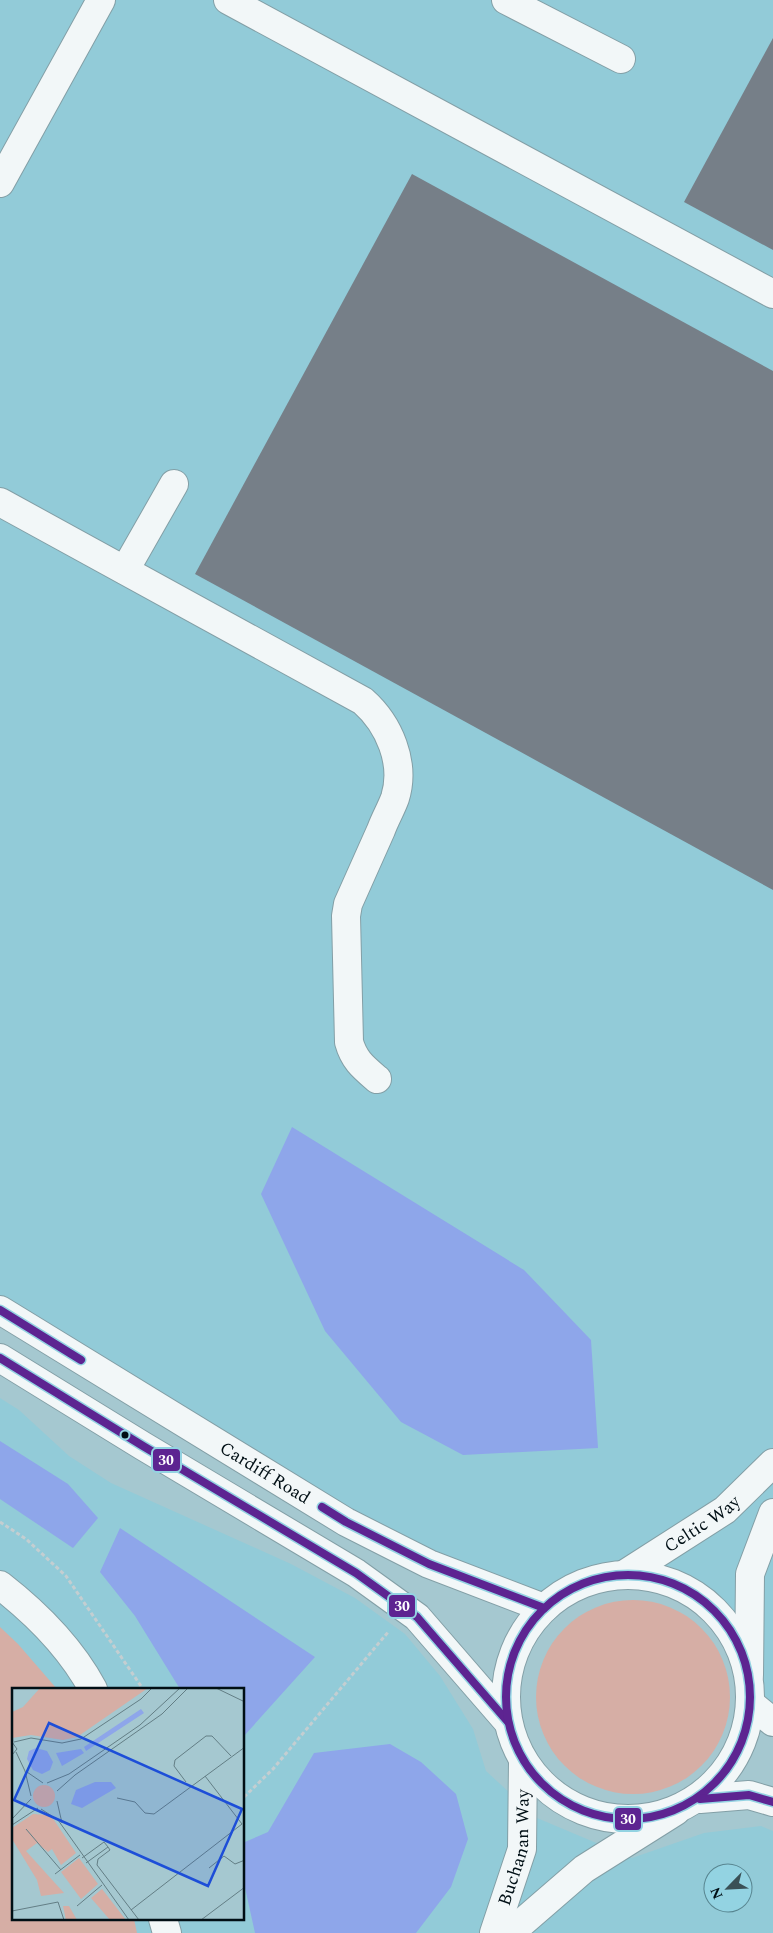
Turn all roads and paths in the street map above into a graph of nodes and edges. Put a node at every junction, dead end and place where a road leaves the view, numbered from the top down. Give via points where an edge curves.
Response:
1 (101, 0) edge
2 (228, 0) edge
3 (506, 0) edge
4 (621, 59) dead end
5 (0, 183) edge
6 (773, 294) edge
7 (174, 484) dead end
8 (0, 502) edge
9 (125, 570) junction
10 (377, 1079) dead end
11 (0, 1310) edge
12 (0, 1358) edge
13 (773, 1463) edge
14 (773, 1513) edge
15 (0, 1522) edge
16 (625, 1574) junction
17 (0, 1585) edge
18 (544, 1608) junction
19 (407, 1610) junction
20 (750, 1675) junction
21 (91, 1688) edge
22 (142, 1688) edge
23 (752, 1705) junction
24 (508, 1722) junction
25 (773, 1722) edge
26 (523, 1761) junction
27 (245, 1796) edge
28 (773, 1802) edge
29 (688, 1805) junction
30 (163, 1920) edge
31 (166, 1933) edge
32 (494, 1933) edge
33 (510, 1933) edge

1 - 5 main road
2 - 6 main road
3 - 4 main road
7 - 9 main road
8 - 9 main road
9 - 10 main road via 364,701 390,734 397,766 395,797 348,904 346,916 349,1042 358,1064
11 - 18 main road, Cardiff Road via 346,1522 429,1564
12 - 19 main road via 356,1573
13 - 16 main road, Celtic Way via 725,1510
14 - 20 main road via 750,1574
15 - 22 path via 26,1539 66,1576
16 - 18 main road via 574,1586
16 - 20 main road via 683,1587 722,1616 740,1644
17 - 21 main road via 21,1601 54,1635
18 - 24 main road via 517,1644 506,1683
19 - 24 main road via 417,1617
19 - 27 path via 274,1769
20 - 23 main road
23 - 25 main road
23 - 29 main road via 732,1766
24 - 26 main road
26 - 29 main road via 542,1786 578,1810 624,1821
26 - 32 main road, Buchanan Way via 522,1849
28 - 29 main road via 749,1795
29 - 33 main road, Buchanan Way via 584,1869
30 - 31 main road

